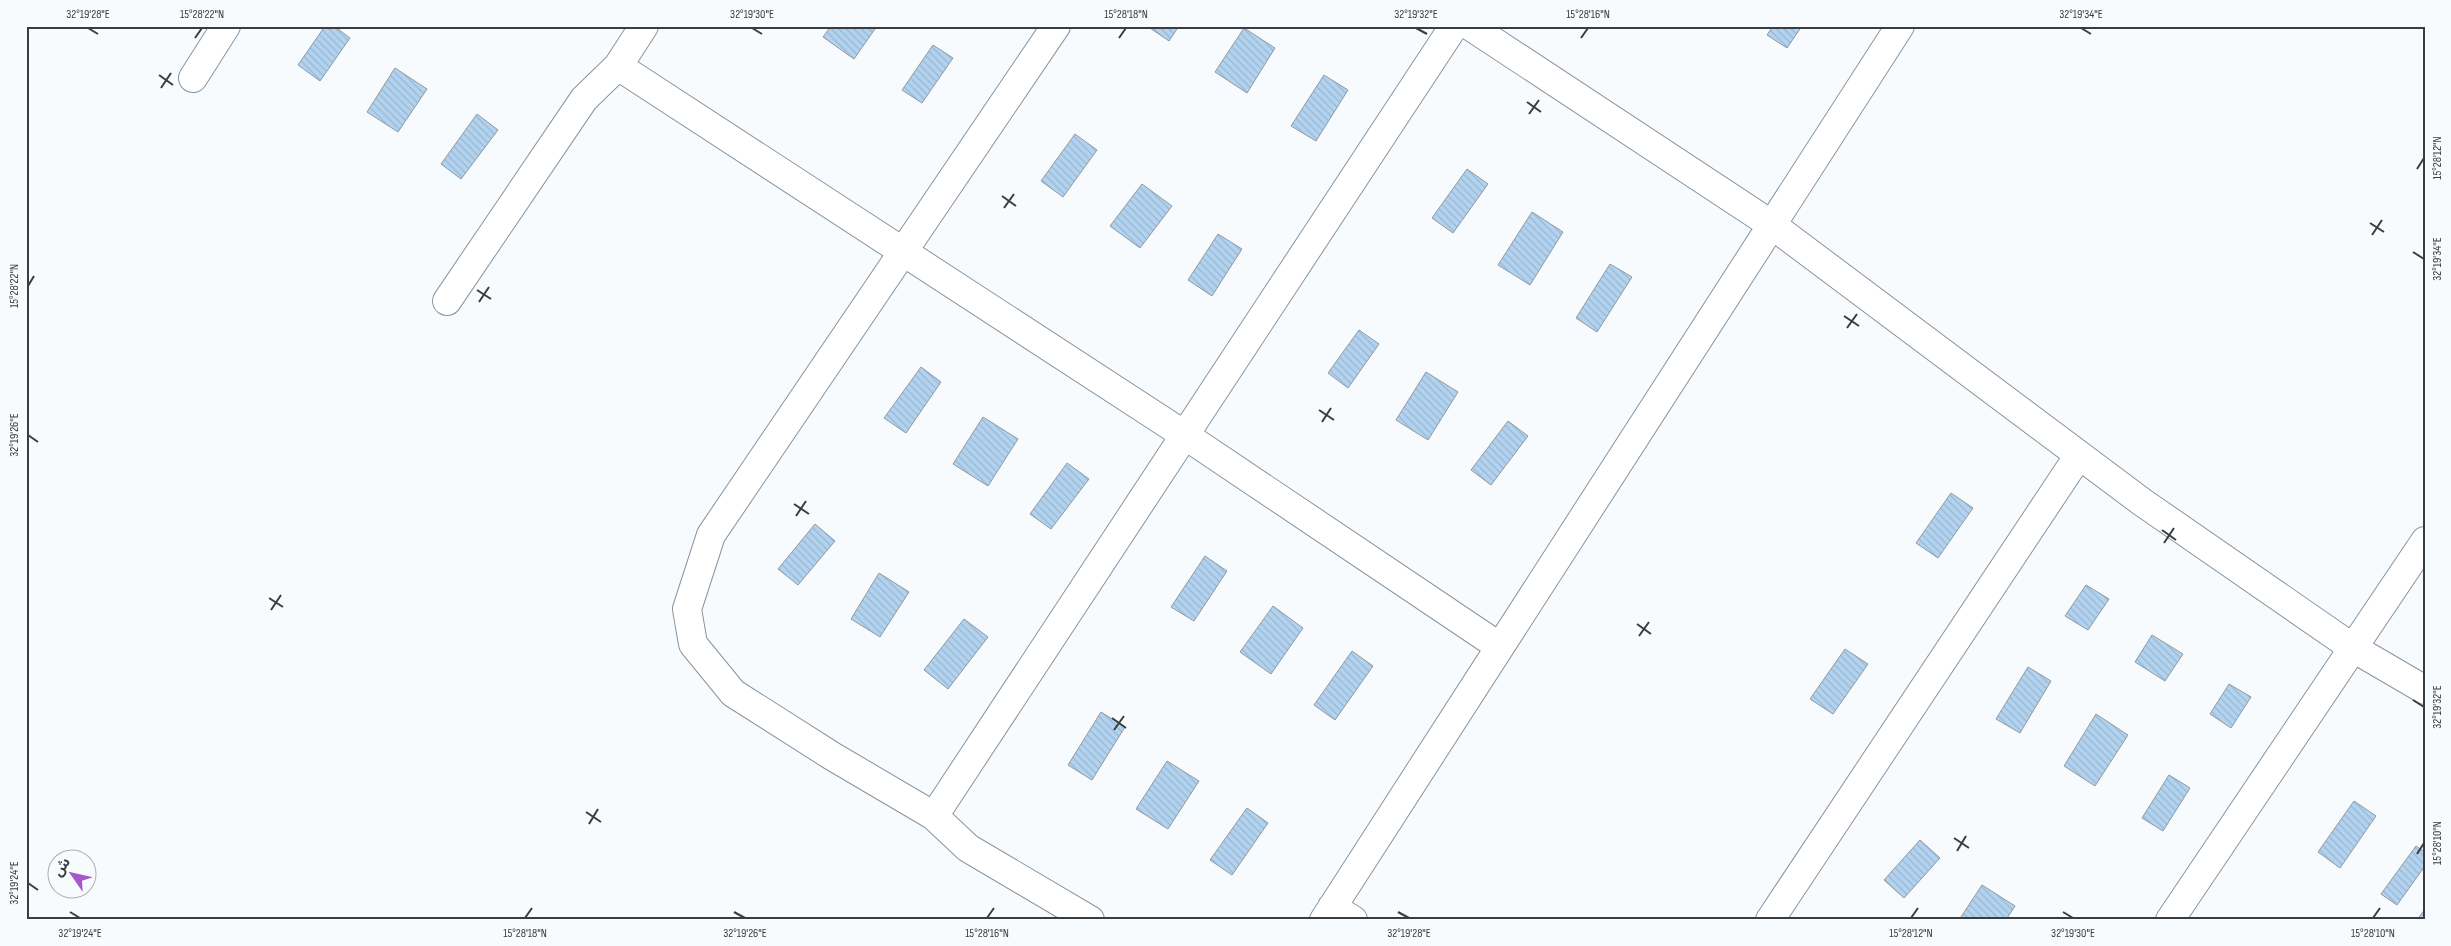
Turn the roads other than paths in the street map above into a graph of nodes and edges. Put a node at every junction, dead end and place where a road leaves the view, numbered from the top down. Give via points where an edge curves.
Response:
1 (226, 26) edge
2 (644, 26) edge
3 (1056, 26) edge
4 (1454, 26) edge
5 (1470, 26) edge
6 (1900, 26) edge
7 (618, 66) junction
8 (193, 78) dead end
9 (1772, 225) junction
10 (902, 252) junction
11 (447, 301) dead end
12 (1185, 435) junction
13 (2080, 455) junction
14 (2425, 541) edge
15 (1500, 647) junction
16 (2353, 648) junction
17 (2425, 690) edge
18 (934, 816) junction
19 (1337, 915) edge
20 (1090, 920) edge
21 (1770, 920) edge
22 (2170, 920) edge

1 - 8 street
2 - 7 street
3 - 10 street
4 - 12 street
5 - 9 street
6 - 9 street
7 - 10 street
7 - 11 street via 584,99
9 - 13 street
9 - 15 street
10 - 12 street
10 - 18 street via 711,535 687,609 693,644 733,693
12 - 15 street
12 - 18 street
13 - 16 street via 2142,502
13 - 21 street
14 - 16 street
15 - 19 street
16 - 17 street
16 - 22 street
18 - 20 street via 968,848

